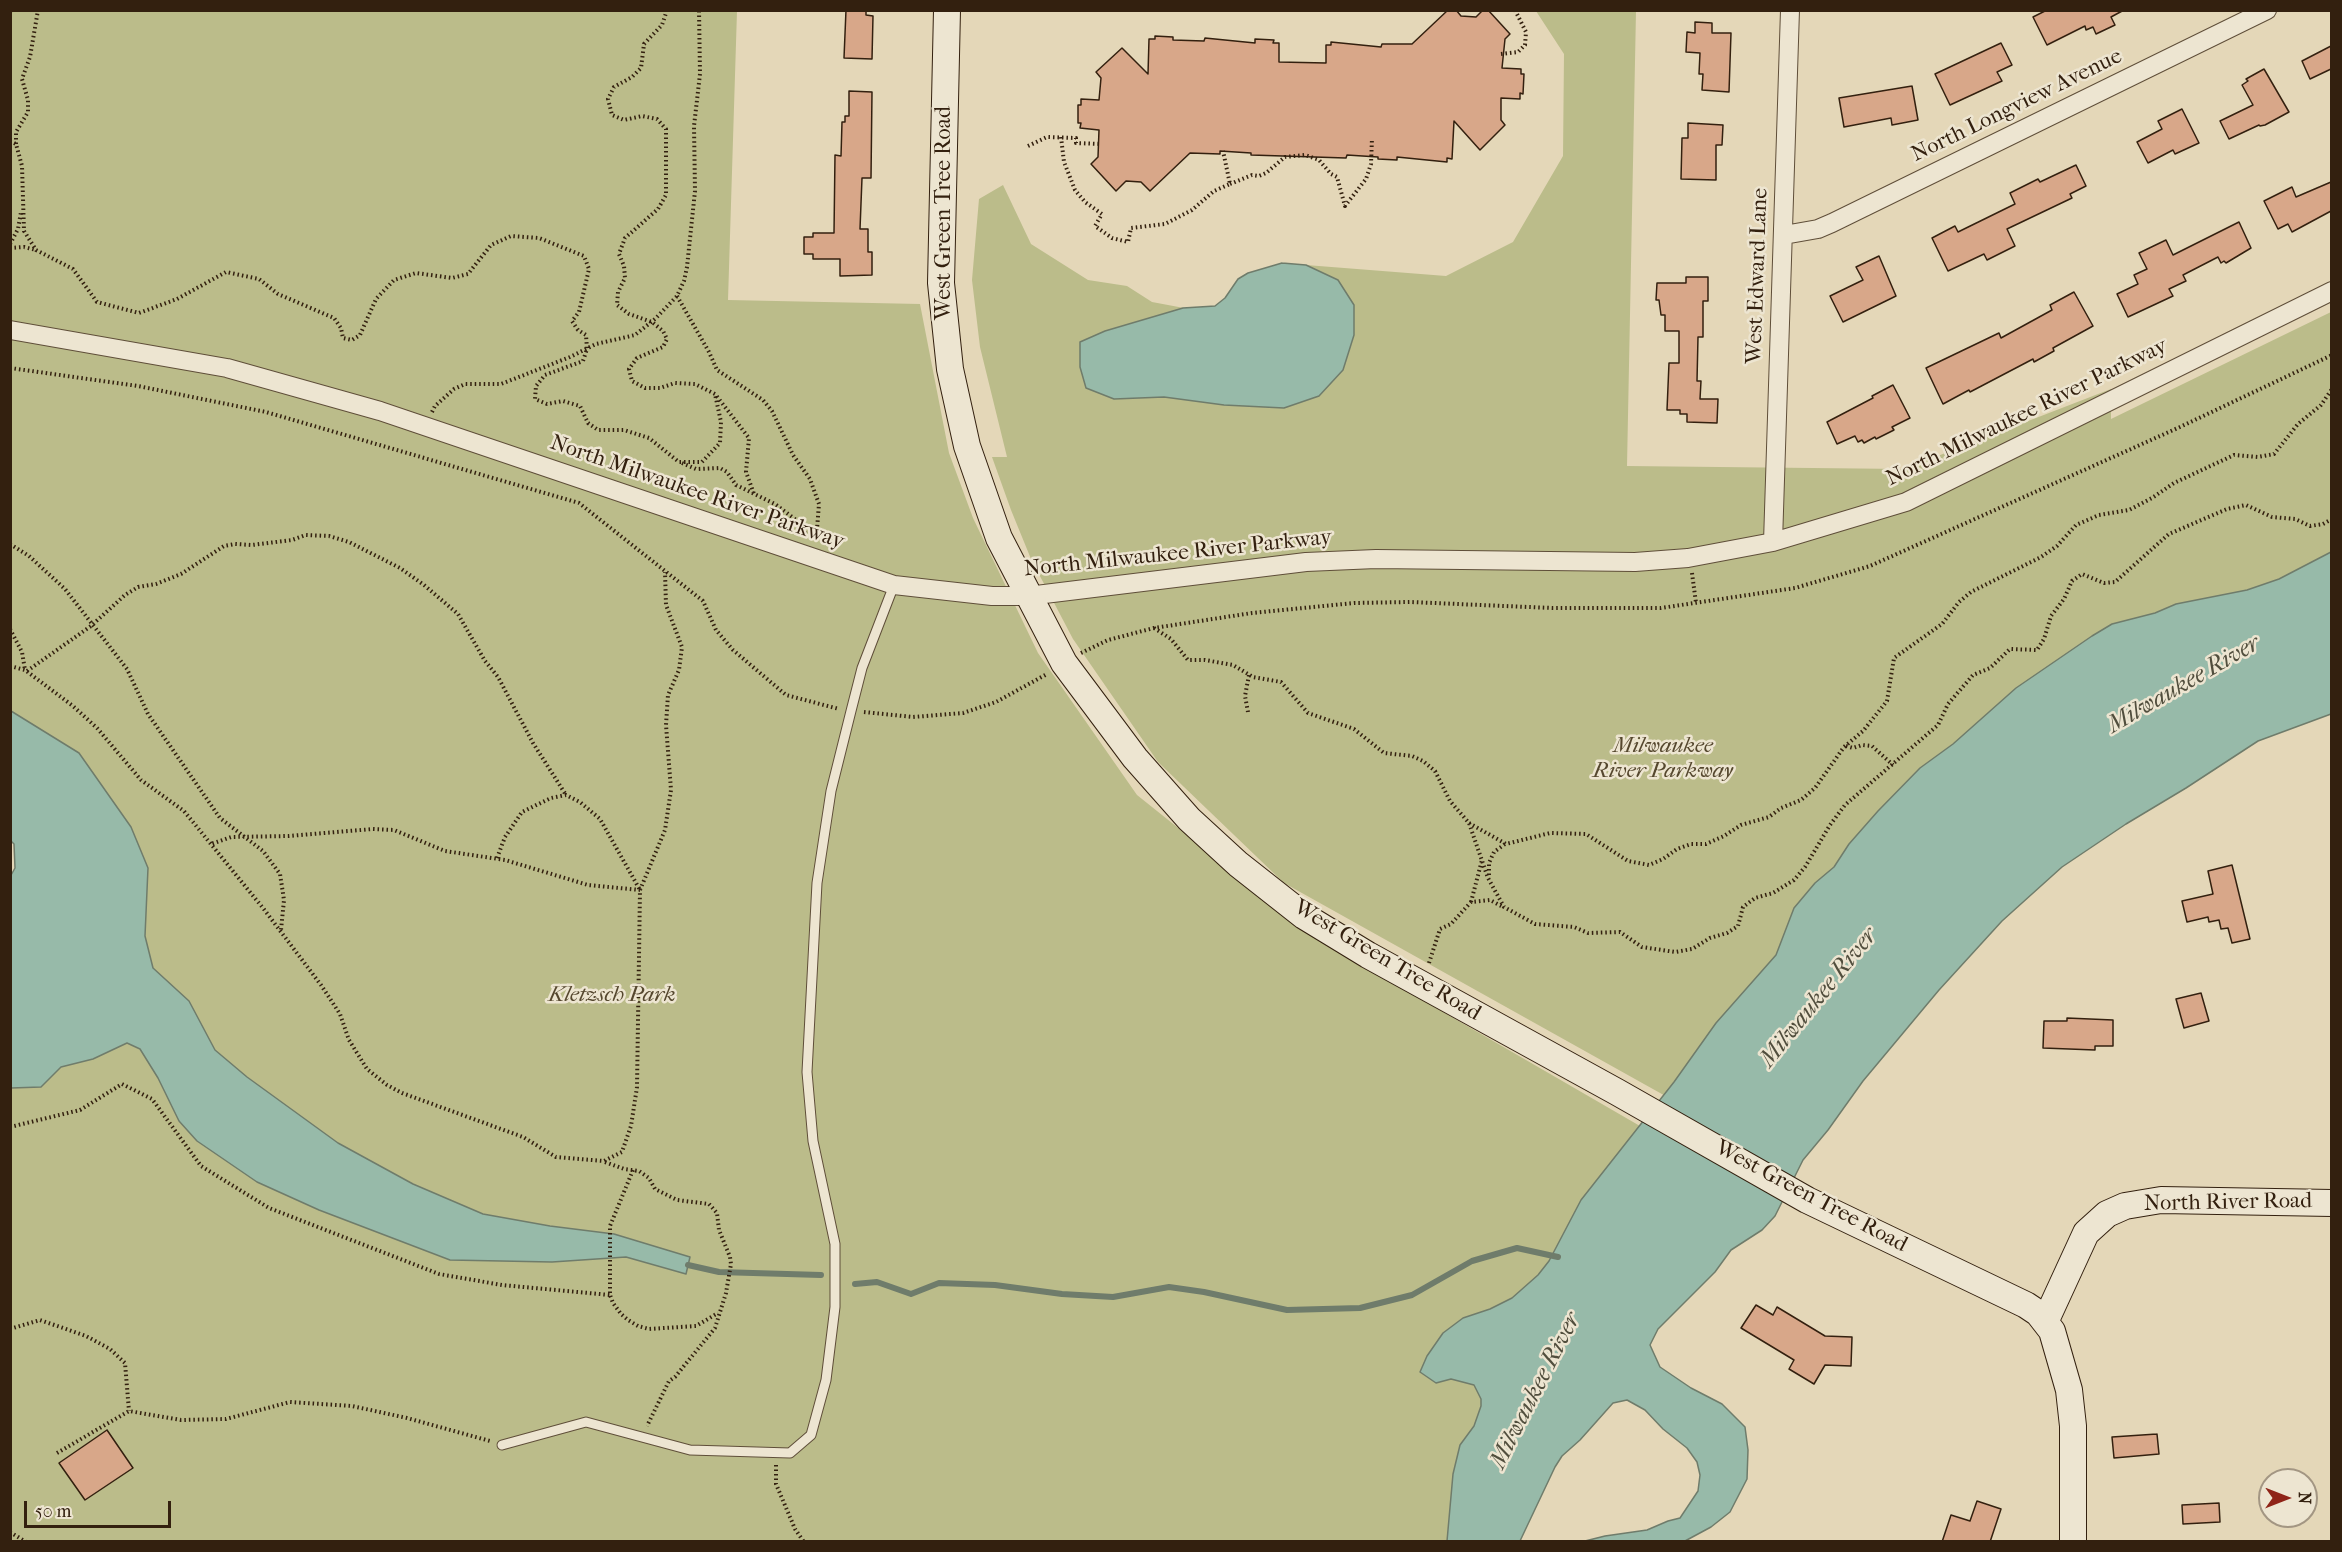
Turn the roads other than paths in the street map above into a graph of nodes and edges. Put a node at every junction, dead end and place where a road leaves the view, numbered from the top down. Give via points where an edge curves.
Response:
1 (947, 10) edge
2 (1790, 10) edge
3 (2267, 10) edge
4 (1784, 235) junction
5 (2331, 291) edge
6 (10, 330) edge
7 (1773, 542) junction
8 (894, 585) junction
9 (1028, 596) junction
10 (2331, 1203) edge
11 (2046, 1320) junction
12 (502, 1445) road end
13 (2073, 1542) edge

1 - 9 street, West Green Tree Road via 941,283 950,369 967,446 999,538
2 - 4 street, West Edward Lane
3 - 4 street, North Longview Avenue via 1832,223
4 - 7 street, West Edward Lane
5 - 7 street, North Milwaukee River Parkway via 1906,502
6 - 8 street, North Milwaukee River Parkway via 227,368 380,411
7 - 9 street, North Milwaukee River Parkway via 1690,558 1635,562 1306,562
8 - 9 street, North Milwaukee River Parkway
8 - 12 lane via 862,668 831,791 817,883 807,1072 813,1142 835,1244 835,1307 826,1380 812,1435 790,1453 690,1450 586,1422
9 - 11 street, West Green Tree Road via 1064,663 1135,758 1189,819 1304,916 1807,1200 2026,1305
10 - 11 street, North River Road via 2161,1200 2125,1206 2107,1214 2086,1233
11 - 13 street via 2062,1359 2069,1390 2073,1426

